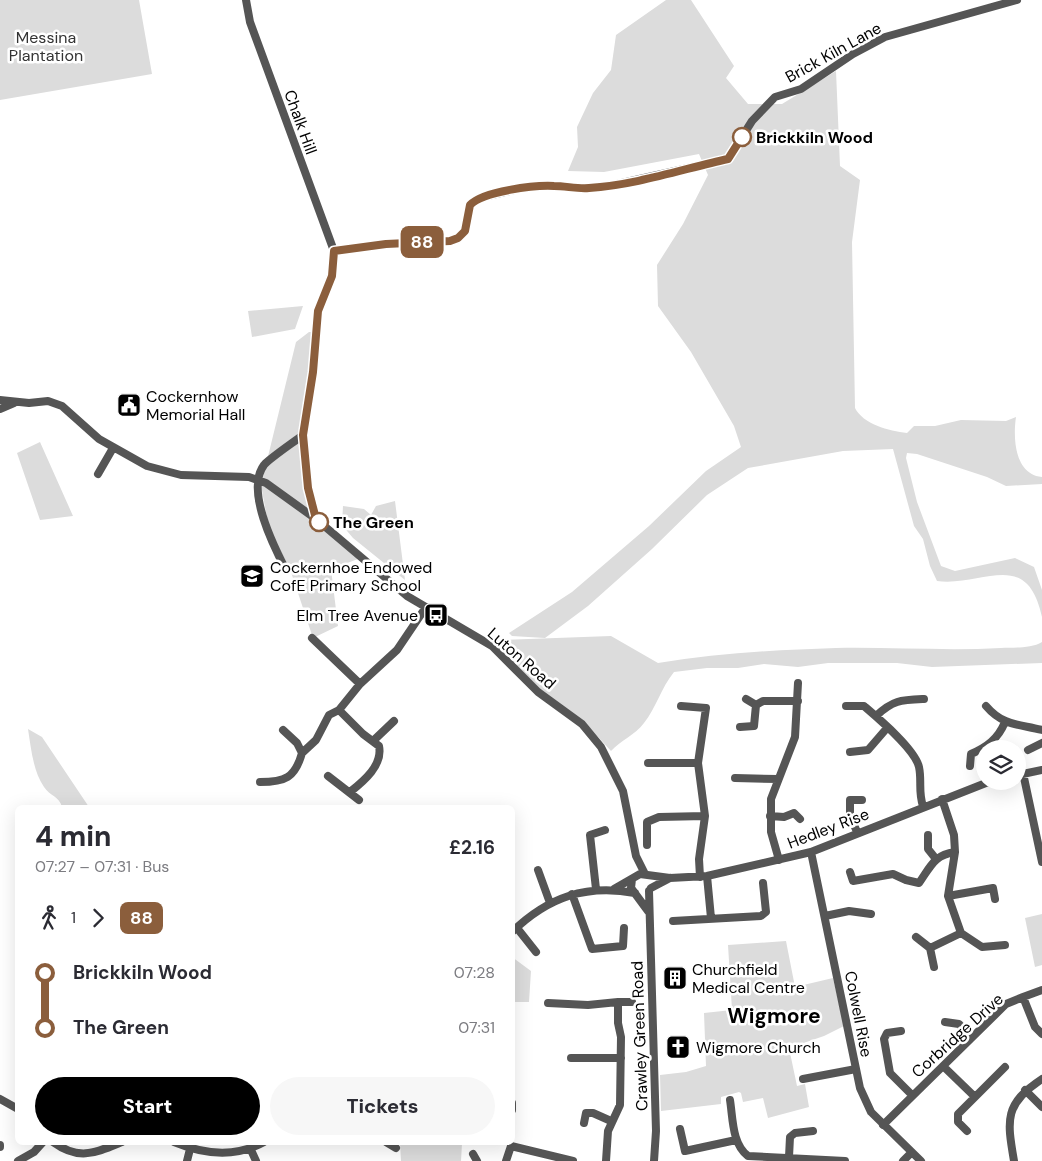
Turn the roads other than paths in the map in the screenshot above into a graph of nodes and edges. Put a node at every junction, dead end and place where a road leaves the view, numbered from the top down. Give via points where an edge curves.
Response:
1 (246, 0) edge
2 (1017, 0) edge
3 (334, 251) junction
4 (0, 400) edge
5 (14, 403) junction
6 (0, 409) edge
7 (303, 435) junction
8 (113, 448) junction
9 (98, 474) dead end
10 (258, 479) junction
11 (316, 519) junction
12 (286, 570) dead end
13 (426, 607) junction
14 (312, 638) dead end
15 (798, 683) dead end
16 (360, 684) junction
17 (924, 699) dead end
18 (746, 700) dead end
19 (798, 701) junction
20 (756, 705) junction
21 (681, 706) dead end
22 (846, 706) dead end
23 (986, 706) dead end
24 (338, 710) junction
25 (876, 716) junction
26 (394, 721) dead end
27 (1005, 722) junction
28 (740, 727) dead end
29 (887, 728) junction
30 (283, 730) dead end
31 (1042, 730) edge
32 (373, 741) junction
33 (1042, 743) edge
34 (1028, 750) dead end
35 (850, 752) dead end
36 (302, 753) junction
37 (648, 763) dead end
38 (698, 763) junction
39 (970, 766) dead end
40 (1042, 770) edge
41 (1026, 773) edge
42 (328, 776) dead end
43 (735, 778) dead end
44 (778, 779) junction
45 (260, 782) dead end
46 (976, 787) edge
47 (1024, 790) edge
48 (350, 792) junction
49 (942, 799) junction
50 (358, 800) dead end
51 (862, 800) dead end
52 (797, 804) dead end
53 (923, 806) junction
54 (794, 813) junction
55 (705, 816) junction
56 (770, 816) junction
57 (800, 819) dead end
58 (605, 830) dead end
59 (857, 832) junction
60 (928, 835) dead end
61 (647, 845) dead end
62 (811, 852) junction
63 (955, 852) junction
64 (636, 856) junction
65 (936, 859) junction
66 (779, 860) junction
67 (1042, 862) edge
68 (538, 870) dead end
69 (850, 872) dead end
70 (646, 875) junction
71 (704, 877) junction
72 (633, 878) junction
73 (670, 878) junction
74 (763, 882) dead end
75 (614, 889) junction
76 (650, 889) junction
77 (596, 890) junction
78 (636, 893) junction
79 (572, 894) junction
80 (948, 896) junction
81 (995, 899) dead end
82 (550, 903) junction
83 (648, 910) junction
84 (871, 914) dead end
85 (825, 916) junction
86 (712, 918) junction
87 (673, 921) dead end
88 (624, 928) dead end
89 (515, 929) edge
90 (515, 931) edge
91 (961, 933) junction
92 (916, 937) dead end
93 (1005, 945) dead end
94 (930, 948) junction
95 (536, 952) dead end
96 (934, 967) dead end
97 (1042, 990) edge
98 (1023, 997) junction
99 (618, 1002) junction
100 (632, 1002) dead end
101 (548, 1003) dead end
102 (945, 1022) dead end
103 (902, 1031) dead end
104 (1042, 1034) edge
105 (972, 1037) junction
106 (570, 1058) dead end
107 (621, 1058) junction
108 (943, 1066) junction
109 (1005, 1067) dead end
110 (856, 1069) junction
111 (803, 1079) dead end
112 (1042, 1079) edge
113 (1025, 1090) junction
114 (912, 1096) junction
115 (974, 1096) junction
116 (0, 1100) edge
117 (730, 1100) dead end
118 (1042, 1107) edge
119 (15, 1108) edge
120 (612, 1121) junction
121 (584, 1123) dead end
122 (883, 1125) junction
123 (680, 1129) dead end
124 (813, 1131) dead end
125 (967, 1131) dead end
126 (736, 1140) junction
127 (39, 1145) edge
128 (58, 1145) edge
129 (115, 1145) edge
130 (181, 1145) edge
131 (259, 1145) edge
132 (391, 1145) edge
133 (511, 1145) edge
134 (515, 1145) edge
135 (396, 1148) dead end
136 (190, 1149) junction
137 (251, 1150) junction
138 (911, 1153) junction
139 (789, 1157) junction
140 (27, 1159) edge
141 (18, 1161) edge
142 (186, 1161) edge
143 (256, 1161) edge
144 (506, 1161) edge
145 (573, 1161) edge
146 (606, 1161) edge
147 (654, 1161) edge
148 (845, 1161) edge
149 (903, 1161) edge
150 (920, 1161) edge
151 (1014, 1161) edge

1 - 3 street, Chalk Hill via 250,22
2 - 3 street, Brick Kiln Lane via 886,37 853,54 801,90 775,97 752,121 728,159 613,185 588,188 547,186 504,192 474,201 470,205 465,231 454,240
3 - 7 street via 332,276 318,311
4 - 5 street
5 - 6 street
5 - 8 street via 48,401 62,406
7 - 10 street via 264,465
7 - 11 street via 308,488
8 - 9 street
8 - 10 street via 147,466 181,475
10 - 11 street, Luton Road
10 - 12 street via 266,531
11 - 13 street, Luton Road via 389,582
13 - 16 street via 397,650
13 - 64 street, Luton Road via 492,646 538,692 582,724 606,755 623,791
14 - 16 street
15 - 19 street
16 - 24 street
17 - 25 street via 888,704
18 - 20 street
19 - 20 street via 762,701
19 - 44 street via 795,737
20 - 28 street via 754,726
21 - 38 street via 706,708
22 - 25 street via 864,706
23 - 27 street
24 - 32 street
24 - 36 street via 330,715 316,740
25 - 29 street
26 - 32 street
27 - 31 street
27 - 39 street via 1000,734 987,747 971,754
29 - 35 street via 868,750
29 - 53 street via 912,754 919,767 919,794
30 - 36 street
32 - 48 street via 380,746 381,754 375,767
33 - 34 street
36 - 45 street via 295,772 279,782
37 - 38 street
38 - 55 street
40 - 41 street
42 - 48 street
43 - 44 street
44 - 56 street via 771,799
46 - 49 street, Hedley Rise
47 - 67 street
48 - 50 street
49 - 53 street, Hedley Rise
49 - 63 street via 954,835
51 - 59 street via 850,800 850,815
52 - 54 street
53 - 59 street, Hedley Rise
54 - 56 street via 784,817
54 - 57 street
55 - 61 street via 659,817 647,822
55 - 71 street via 699,859
56 - 66 street
58 - 77 street via 590,835
59 - 62 street, Hedley Rise
60 - 65 street via 928,849
62 - 66 street, Hedley Rise
62 - 85 street, Colwell Rise
63 - 65 street via 942,854
63 - 80 street
64 - 70 street
64 - 72 street
65 - 69 street via 919,883 893,874 853,881
66 - 71 street, Hedley Rise
68 - 82 street
70 - 72 street
70 - 73 street, Hedley Rise
70 - 76 street via 651,881
71 - 73 street, Hedley Rise
71 - 86 street
72 - 75 street
72 - 78 street via 632,888
73 - 76 street, Hedley Rise
74 - 86 street via 766,912 761,916
75 - 77 street
75 - 78 street
76 - 78 street via 644,894
76 - 83 street, Crawley Green Road
77 - 79 street
78 - 83 street, Crawley Green Road
79 - 82 street
79 - 88 street via 592,949 624,946
80 - 81 street via 993,888
80 - 91 street
82 - 89 street
83 - 147 street, Crawley Green Road via 656,1131
84 - 85 street via 849,911
85 - 110 street, Colwell Rise
86 - 87 street
90 - 95 street
91 - 93 street via 982,948
91 - 94 street
92 - 94 street
94 - 96 street
97 - 98 street
98 - 104 street, Corbridge Drive via 1035,1027
98 - 105 street, Corbridge Drive via 1006,1004
99 - 100 street
99 - 101 street via 588,1005
99 - 107 street
102 - 105 street via 959,1024
103 - 114 street via 887,1033 884,1039 890,1073
105 - 108 street, Corbridge Drive
106 - 107 street
107 - 120 street via 620,1105
108 - 114 street, Corbridge Drive
108 - 115 street
109 - 115 street
110 - 111 street
110 - 122 street, Colwell Rise via 871,1112
112 - 113 street
113 - 118 street
113 - 151 street via 1013,1107 1008,1127
114 - 122 street, Corbridge Drive
115 - 125 street via 958,1114 958,1122
116 - 119 street
117 - 126 street
120 - 121 street via 586,1113
120 - 146 street
122 - 138 street, Colwell Rise
123 - 126 street via 684,1150
124 - 139 street via 795,1133 790,1137
126 - 139 street via 740,1150 748,1156
127 - 140 street
128 - 129 street via 74,1155 89,1156
130 - 136 street
131 - 137 street
132 - 135 street
133 - 144 street
134 - 145 street
136 - 137 street via 211,1154
136 - 142 street
137 - 143 street
138 - 149 street
138 - 150 street, Colwell Rise
139 - 148 street
140 - 141 street

